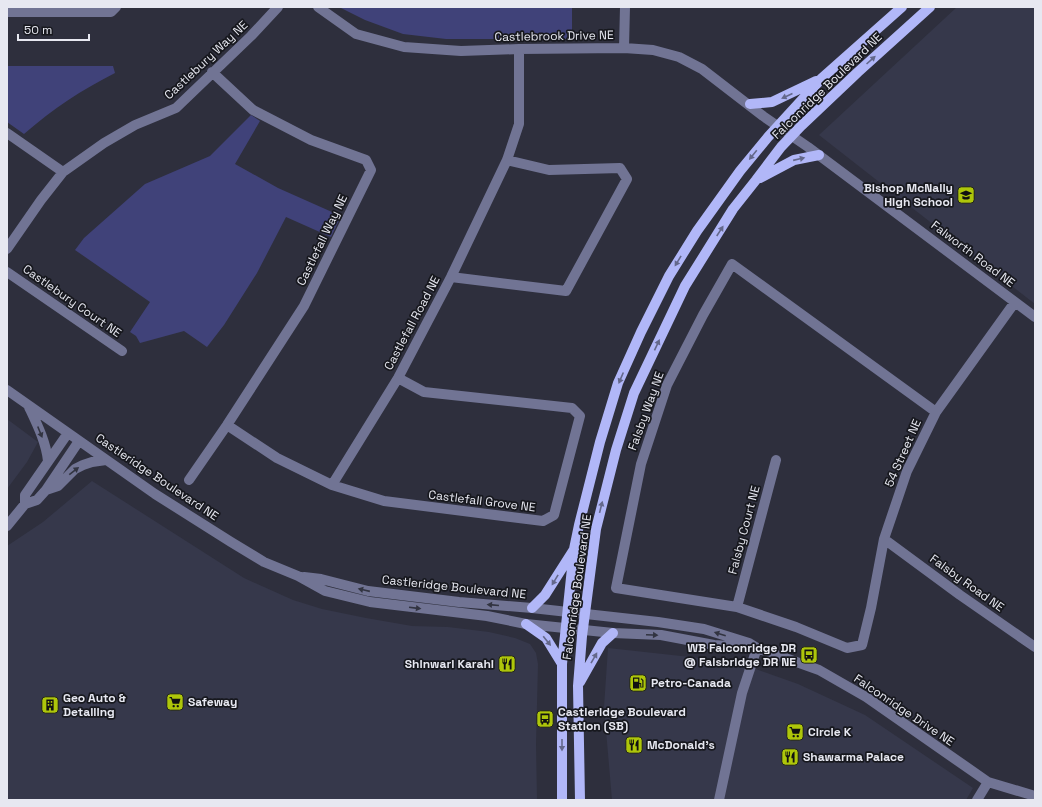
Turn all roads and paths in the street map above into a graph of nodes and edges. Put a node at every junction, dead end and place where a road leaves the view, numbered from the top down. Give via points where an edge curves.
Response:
1 (116, 7) edge
2 (278, 7) edge
3 (318, 7) edge
4 (625, 7) edge
5 (902, 7) edge
6 (930, 7) edge
7 (7, 12) edge
8 (624, 48) junction
9 (519, 49) junction
10 (212, 72) junction
11 (822, 78) junction
12 (750, 104) junction
13 (779, 126) junction
14 (7, 133) edge
15 (792, 136) junction
16 (819, 155) junction
17 (507, 160) junction
18 (63, 172) junction
19 (756, 180) junction
20 (7, 250) edge
21 (7, 272) edge
22 (451, 277) junction
23 (1015, 302) junction
24 (1035, 317) edge
25 (122, 351) dead end
26 (398, 378) junction
27 (7, 390) edge
28 (28, 405) junction
29 (936, 412) junction
30 (227, 425) junction
31 (68, 433) junction
32 (79, 441) junction
33 (106, 460) junction
34 (776, 460) dead end
35 (48, 461) junction
36 (189, 480) dead end
37 (332, 485) junction
38 (46, 490) junction
39 (25, 504) junction
40 (7, 526) edge
41 (884, 539) junction
42 (574, 549) junction
43 (298, 576) junction
44 (738, 607) junction
45 (532, 608) junction
46 (568, 613) junction
47 (585, 614) junction
48 (526, 624) junction
49 (566, 628) junction
50 (583, 630) junction
51 (613, 633) junction
52 (1035, 647) edge
53 (757, 648) junction
54 (848, 648) joint
55 (562, 664) junction
56 (578, 686) junction
57 (988, 782) junction
58 (1035, 796) edge
59 (581, 799) edge
60 (562, 800) edge
61 (719, 800) edge
62 (977, 800) edge

1 - 7 street via 111,12
2 - 10 street, Castlebury Way NE
3 - 9 street, Castlebrook Drive NE via 356,34 404,47 461,51
4 - 8 street
5 - 11 main road, Falconridge Boulevard NE
15 -> 6 main road, Falconridge Boulevard NE
8 - 9 street, Castlebrook Drive NE
8 - 12 street, Castlebrook Drive NE via 653,50 679,57 702,69
9 - 17 street, Castlefall Road NE via 519,124
10 - 18 street, Castlebury Way NE via 176,108 135,125
10 - 30 street, Castlefall Way NE via 253,110 311,140 366,160 371,170 304,306
11 -> 12 main road via 772,102
11 - 13 main road, Falconridge Boulevard NE
12 - 13 street, Castlebrook Drive NE
13 - 15 street, Falworth Road NE
13 -> 42 main road, Falconridge Boulevard NE via 740,172 697,231 669,276 640,332 618,383 600,442
14 - 18 street
15 - 16 street, Falworth Road NE
15 - 19 main road, Falconridge Boulevard NE
19 -> 16 main road via 794,160
16 - 23 street, Falworth Road NE
17 - 22 street, Castlefall Road NE
17 - 22 street via 549,170 620,168 627,179 566,291
18 - 20 street, Castlebury Way NE
47 -> 19 main road, Falconridge Boulevard NE via 596,529 634,393 685,286 734,209
21 - 25 street, Castlebury Court NE
22 - 26 street, Castlefall Road NE
23 - 24 street, Falworth Road NE
23 - 29 street, 54 Street NE
26 - 37 street, Castlefall Road NE
26 - 37 street, Castlefall Grove NE via 424,392 572,408 580,416 554,516 543,521 384,501
27 - 28 street, Castleridge Boulevard NE
28 - 31 street, Castleridge Boulevard NE
28 -> 35 street via 41,432
29 - 41 street, 54 Street NE via 907,471
29 - 44 street, Falsby Way NE via 732,264 667,385 641,464 616,588
30 - 36 street, Castlefall Way NE
30 - 37 street via 277,458
31 - 32 street, Castleridge Boulevard NE
31 - 35 street
32 - 33 street, Castleridge Boulevard NE
32 - 38 street
38 -> 33 street via 58,486 75,469
33 - 43 street, Castleridge Boulevard NE via 264,562
34 - 44 street, Falsby Court NE
35 - 39 street via 25,495
38 - 39 street via 37,500
39 - 40 street
41 - 52 street, Falsby Road NE via 960,596
41 - 54 street, 54 Street NE via 862,645
42 -> 45 main road via 545,596
42 - 46 main road, Falconridge Boulevard NE
45 -> 43 street, Castleridge Boulevard NE via 368,591 322,579
43 -> 48 street, Castleridge Boulevard NE via 325,591 370,602 487,616
44 - 54 street, Falsby Way NE
45 - 46 street, Castleridge Boulevard NE
46 - 47 street, Castleridge Boulevard NE
46 - 49 main road, Falconridge Boulevard NE
47 - 50 main road, Falconridge Boulevard NE
53 -> 47 street, Falconridge Drive NE via 749,643 704,629
48 - 49 street, Castleridge Boulevard NE
48 -> 55 main road via 546,638
49 - 50 street, Falconridge Drive NE
49 - 55 main road, Falconridge Boulevard NE
50 - 51 street, Falconridge Drive NE
50 - 56 main road, Falconridge Boulevard NE
51 -> 53 street, Falconridge Drive NE
56 -> 51 main road via 602,643
53 - 57 street, Falconridge Drive NE via 819,670 866,697
53 - 61 street via 742,693
55 -> 60 main road, Falconridge Boulevard NE
56 - 59 main road, Falconridge Boulevard NE
57 - 58 street, Falconridge Drive NE
57 - 62 street

